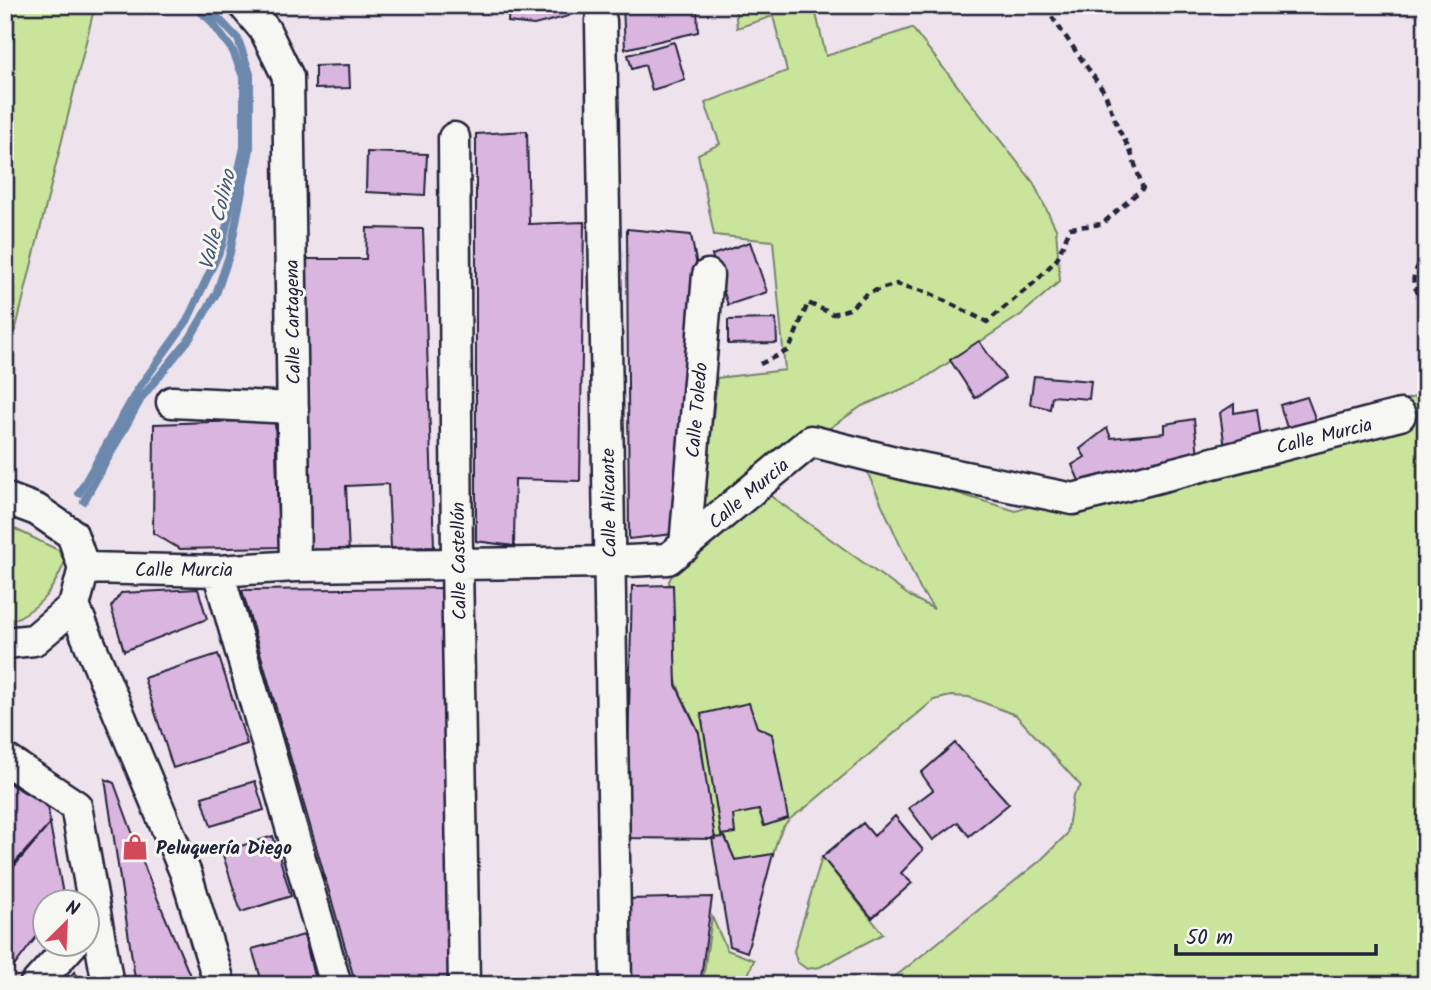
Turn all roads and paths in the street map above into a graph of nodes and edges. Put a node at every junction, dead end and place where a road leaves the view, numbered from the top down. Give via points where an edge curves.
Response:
1 (244, 5) edge
2 (1047, 5) edge
3 (601, 21) dead end
4 (454, 138) dead end
5 (1426, 255) edge
6 (708, 275) dead end
7 (1426, 301) edge
8 (1426, 346) edge
9 (760, 364) dead end
10 (1426, 376) edge
11 (172, 402) dead end
12 (293, 408) junction
13 (1400, 415) dead end
14 (5, 498) edge
15 (685, 546) junction
16 (609, 562) junction
17 (457, 564) junction
18 (295, 566) junction
19 (84, 568) junction
20 (218, 571) junction
21 (74, 606) junction
22 (5, 643) edge
23 (5, 759) edge
24 (87, 888) edge
25 (59, 958) edge
26 (100, 958) edge
27 (35, 985) edge
28 (107, 985) edge
29 (220, 985) edge
30 (336, 985) edge
31 (464, 985) edge
32 (616, 985) edge

1 - 12 street, Calle Cartagena via 265,30 288,77
2 - 9 path via 1105,93 1143,188 1102,224 1070,228 1057,259 987,322 929,293 897,284 867,293 849,309 833,314 808,303 789,350
3 - 16 street, Calle Alicante
4 - 17 street, Calle Castellón
5 - 7 path via 1412,279
6 - 15 street, Calle Toledo
8 - 10 path via 1418,365
11 - 12 street
12 - 18 street, Calle Cartagena
13 - 15 street, Calle Murcia via 1073,499 811,441
14 - 19 street via 37,510 72,534
15 - 16 street, Calle Murcia via 668,559
16 - 17 street, Calle Murcia
16 - 32 street, Calle Alicante
17 - 18 street, Calle Murcia
17 - 31 street, Calle Castellón
18 - 20 street, Calle Murcia
19 - 20 street, Calle Murcia
19 - 21 street
20 - 30 street
21 - 22 street via 34,640
21 - 29 street via 186,874
23 - 24 street via 76,806
25 - 27 street
26 - 28 street

